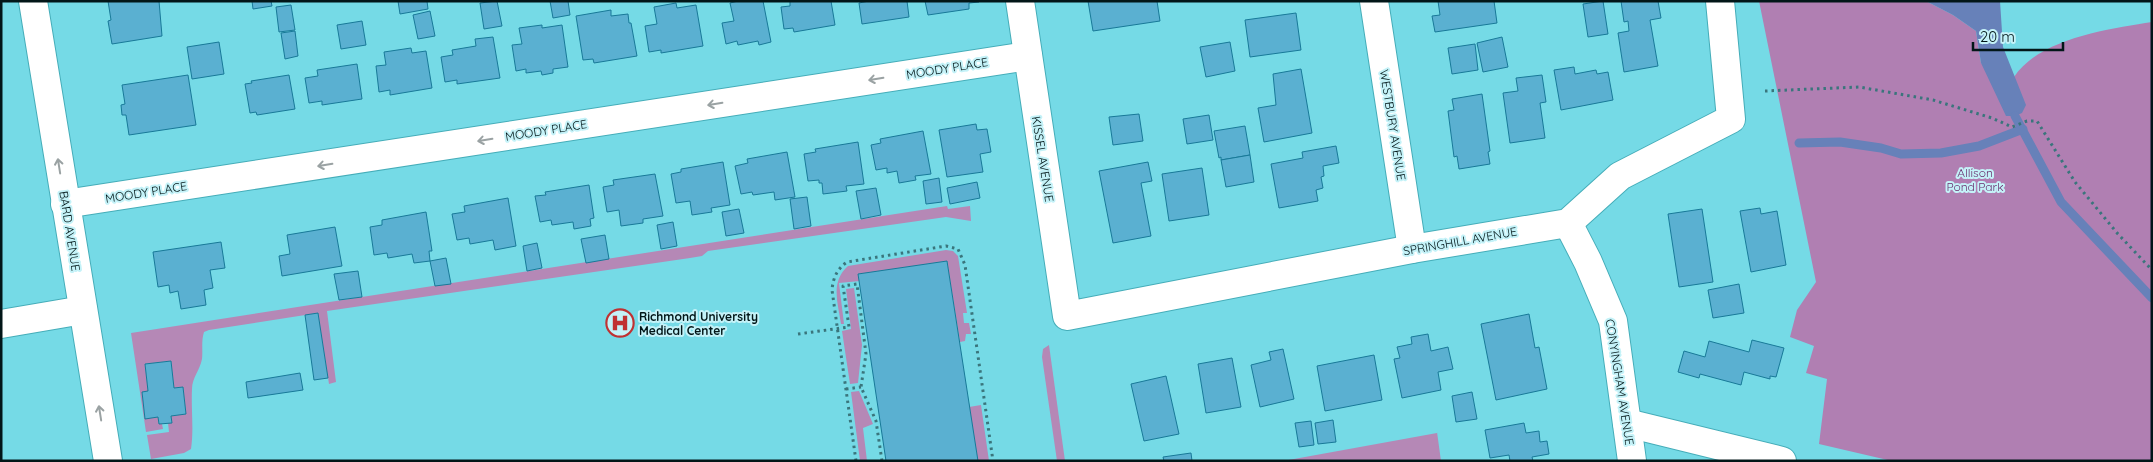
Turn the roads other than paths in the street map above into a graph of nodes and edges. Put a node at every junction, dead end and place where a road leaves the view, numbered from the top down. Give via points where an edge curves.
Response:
1 (33, 1) edge
2 (1020, 1) edge
3 (1374, 1) edge
4 (1722, 13) edge
5 (1028, 56) junction
6 (65, 204) junction
7 (1568, 223) junction
8 (1412, 249) junction
9 (83, 310) junction
10 (1067, 316) joint
11 (1, 324) edge
12 (1627, 422) junction
13 (108, 461) edge
14 (1632, 461) edge
15 (1782, 461) edge

6 -> 1 street, BARD AVENUE
2 - 5 street, KISSEL AVENUE
3 - 8 street, WESTBURY AVENUE
4 - 7 street via 1730,119 1620,176
5 -> 6 street, MOODY PLACE
5 - 10 street, KISSEL AVENUE
6 - 9 street, BARD AVENUE
7 - 8 street, SPRINGHILL AVENUE
7 - 12 street, CONYINGHAM AVENUE via 1613,321
8 - 10 street, SPRINGHILL AVENUE
9 - 11 street
13 -> 9 street, BARD AVENUE
12 - 14 street, CONYINGHAM AVENUE
12 - 15 street

